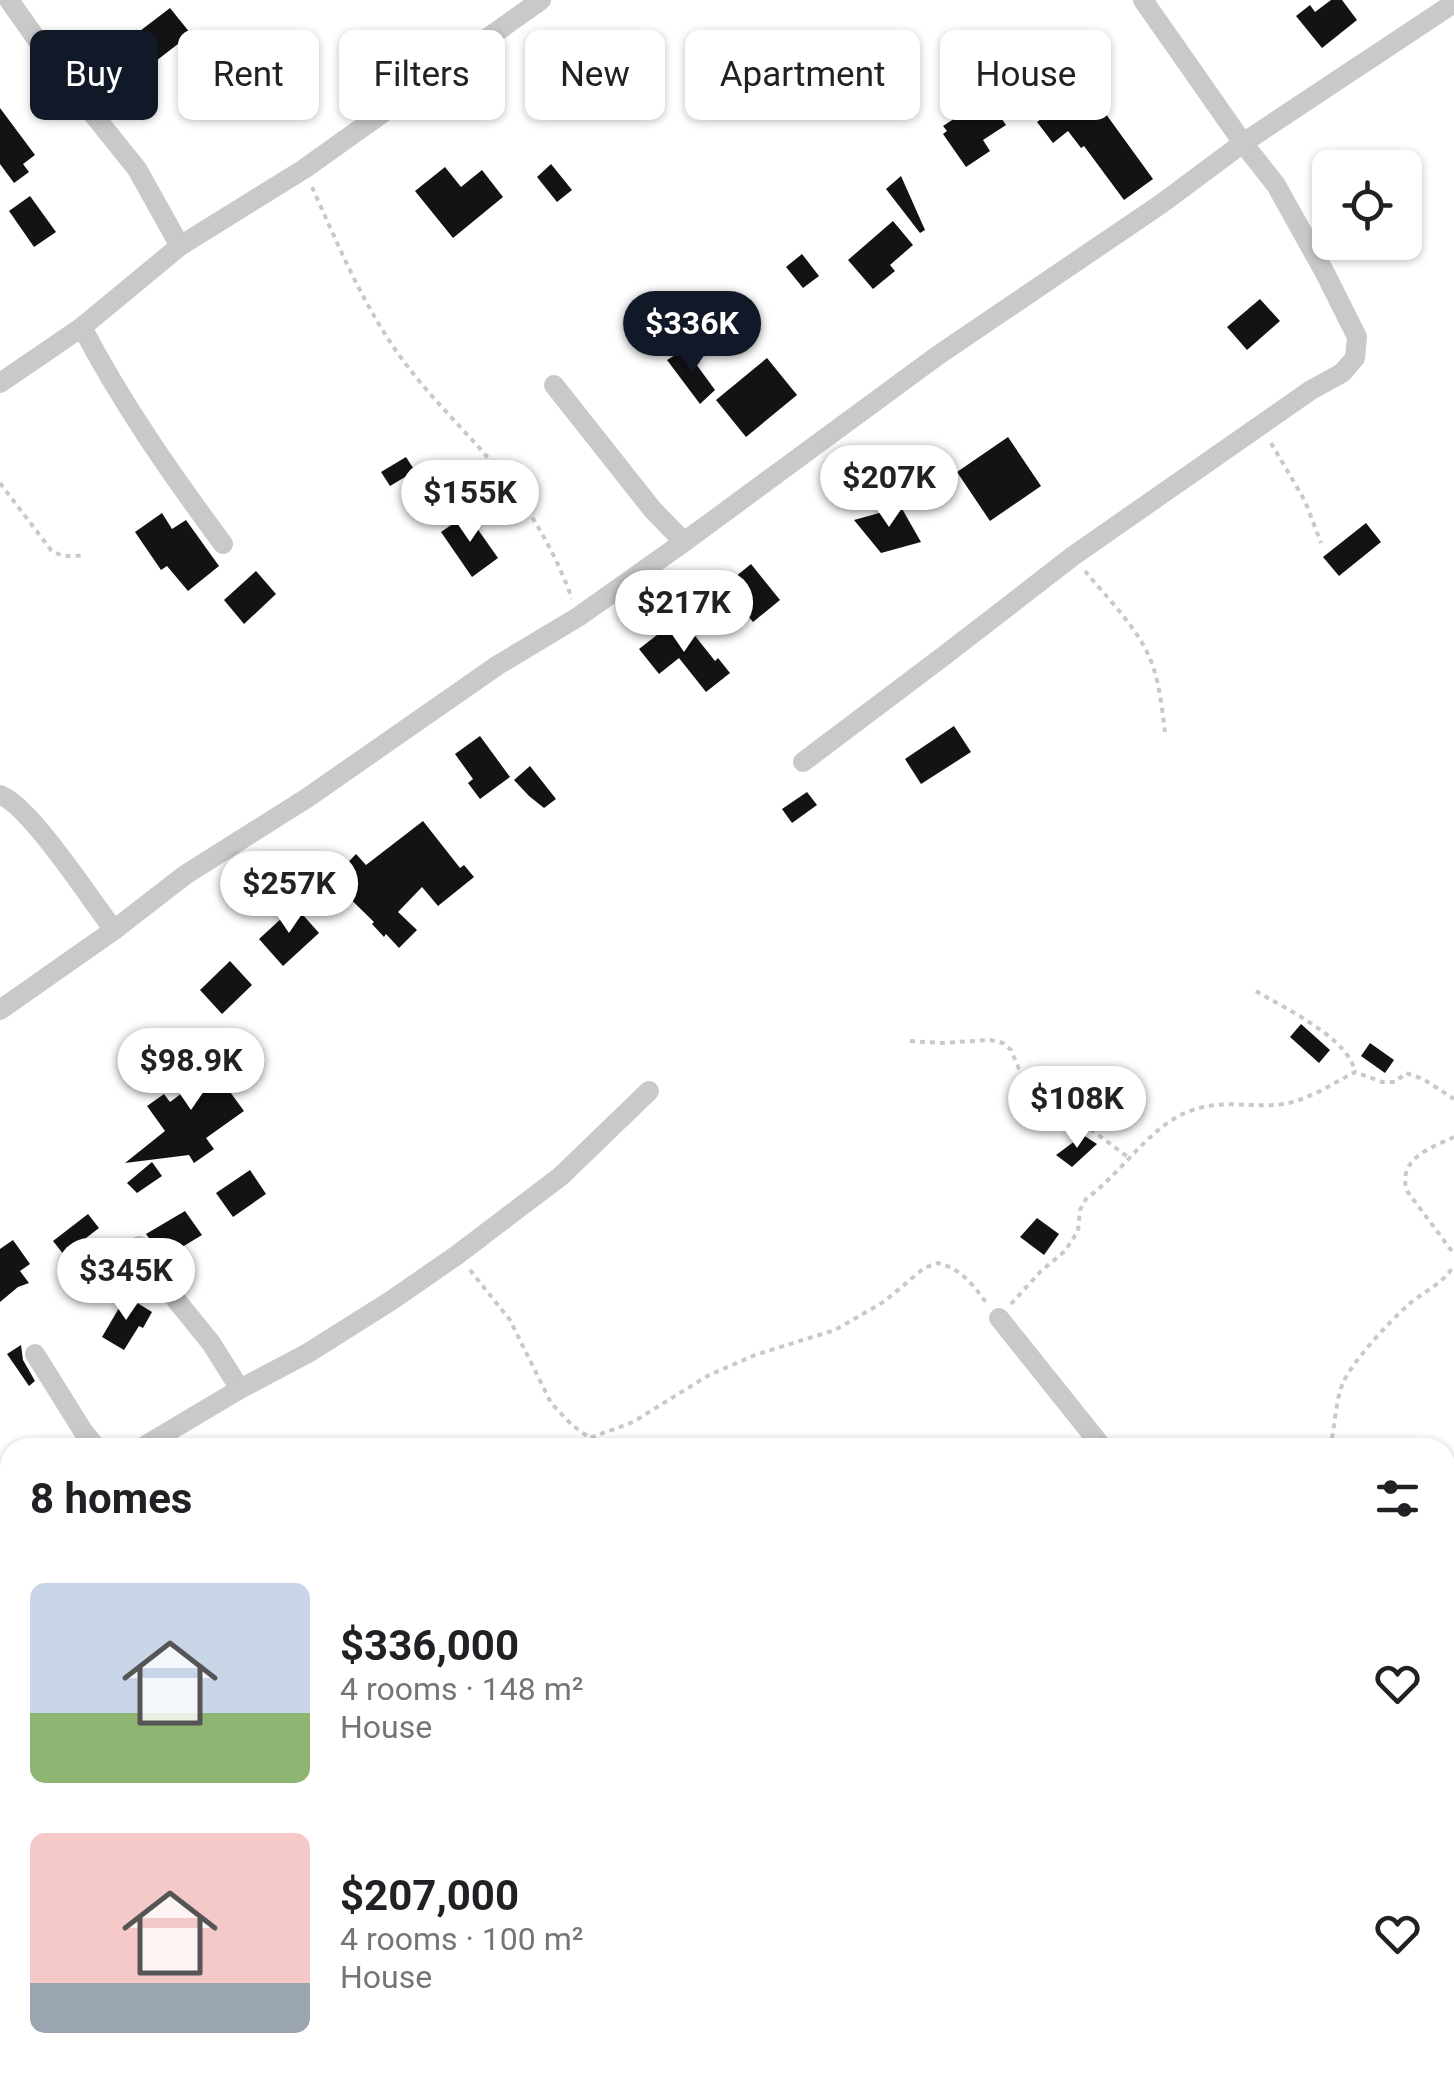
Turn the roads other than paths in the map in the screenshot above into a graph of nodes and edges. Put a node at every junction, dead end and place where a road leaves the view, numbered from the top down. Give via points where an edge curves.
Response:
1 (8, 0) edge
2 (541, 0) edge
3 (1143, 0) edge
4 (1454, 3) edge
5 (1243, 143) junction
6 (180, 246) junction
7 (82, 327) junction
8 (0, 383) edge
9 (554, 384) dead end
10 (684, 542) junction
11 (223, 544) dead end
12 (803, 762) dead end
13 (0, 795) edge
14 (114, 930) junction
15 (0, 1010) edge
16 (649, 1091) dead end
17 (139, 1246) dead end
18 (998, 1318) road end
19 (35, 1354) dead end
20 (240, 1389) junction
21 (88, 1438) edge
22 (158, 1438) edge
23 (1095, 1438) edge

1 - 6 street via 137,169
2 - 6 street via 304,170
3 - 5 street
4 - 5 street
5 - 10 street
5 - 12 street via 1276,185 1325,273 1357,337 1356,358 1073,556
6 - 7 street
7 - 8 street
7 - 11 street via 142,429
9 - 10 street
10 - 14 street via 185,875
13 - 14 street via 24,812
14 - 15 street
16 - 20 street via 561,1176 458,1255
17 - 20 street
18 - 23 street
19 - 21 street
20 - 22 street

